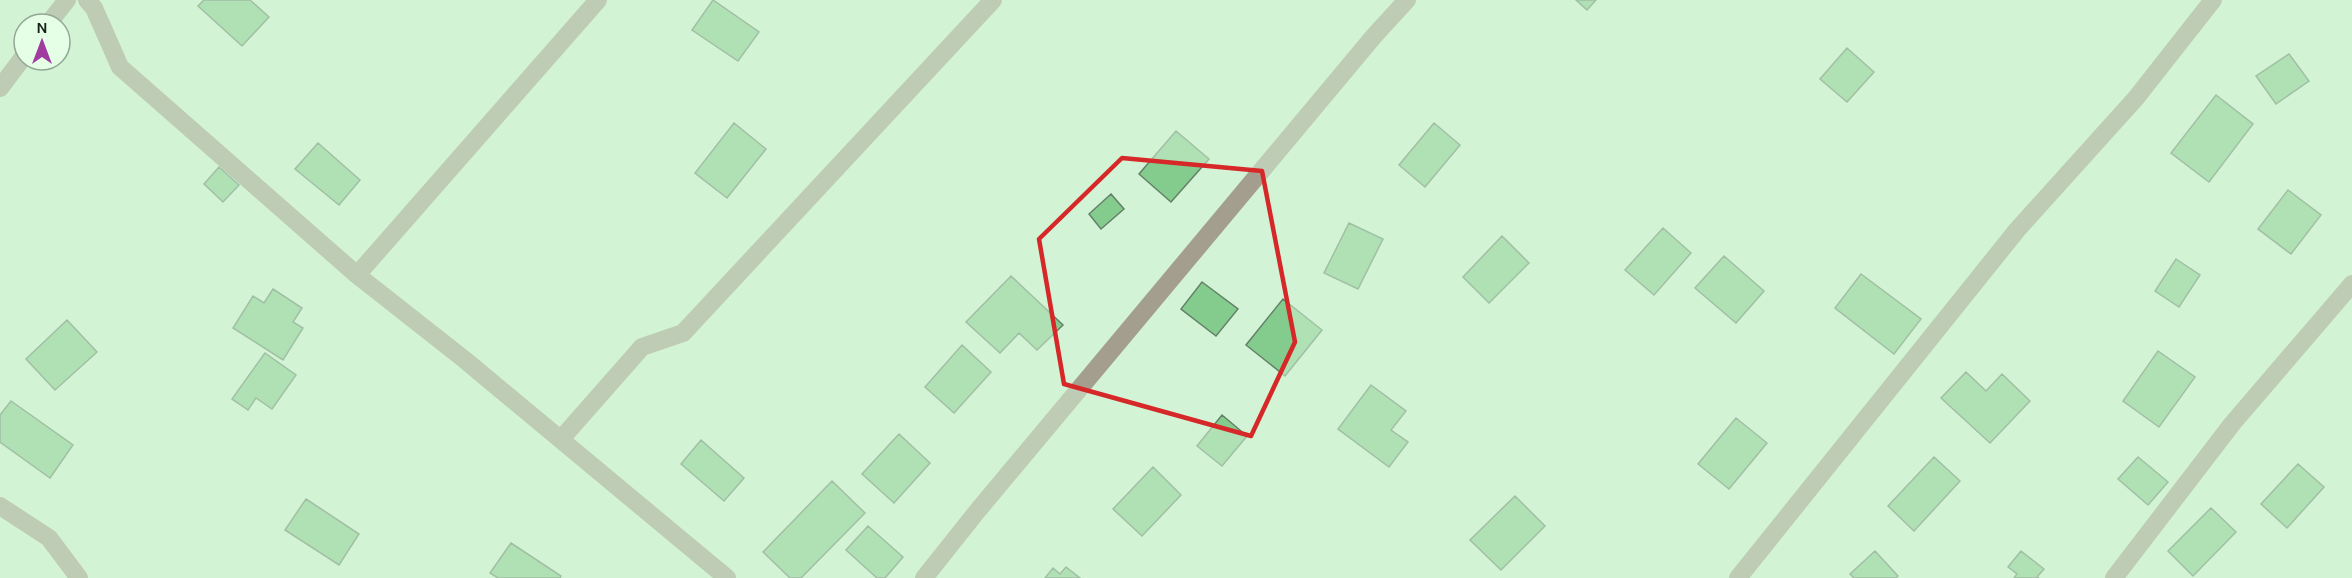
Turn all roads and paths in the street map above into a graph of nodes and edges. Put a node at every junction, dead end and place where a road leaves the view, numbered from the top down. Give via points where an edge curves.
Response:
1 (67, 0) edge
2 (87, 0) edge
3 (598, 0) edge
4 (993, 0) edge
5 (1407, 0) edge
6 (2213, 0) edge
7 (58, 12) edge
8 (12, 72) edge
9 (0, 88) edge
10 (357, 275) junction
11 (2352, 284) edge
12 (561, 439) junction
13 (0, 506) edge
14 (79, 578) edge
15 (727, 578) edge
16 (924, 578) edge
17 (1738, 578) edge
18 (2114, 578) edge

1 - 7 street
2 - 10 street via 120,67
3 - 10 street
4 - 12 street via 682,333 642,347
5 - 16 street
6 - 17 street via 2136,98 2017,230
8 - 9 street
10 - 12 street
11 - 18 street via 2232,423
12 - 15 street
13 - 14 street via 49,538

